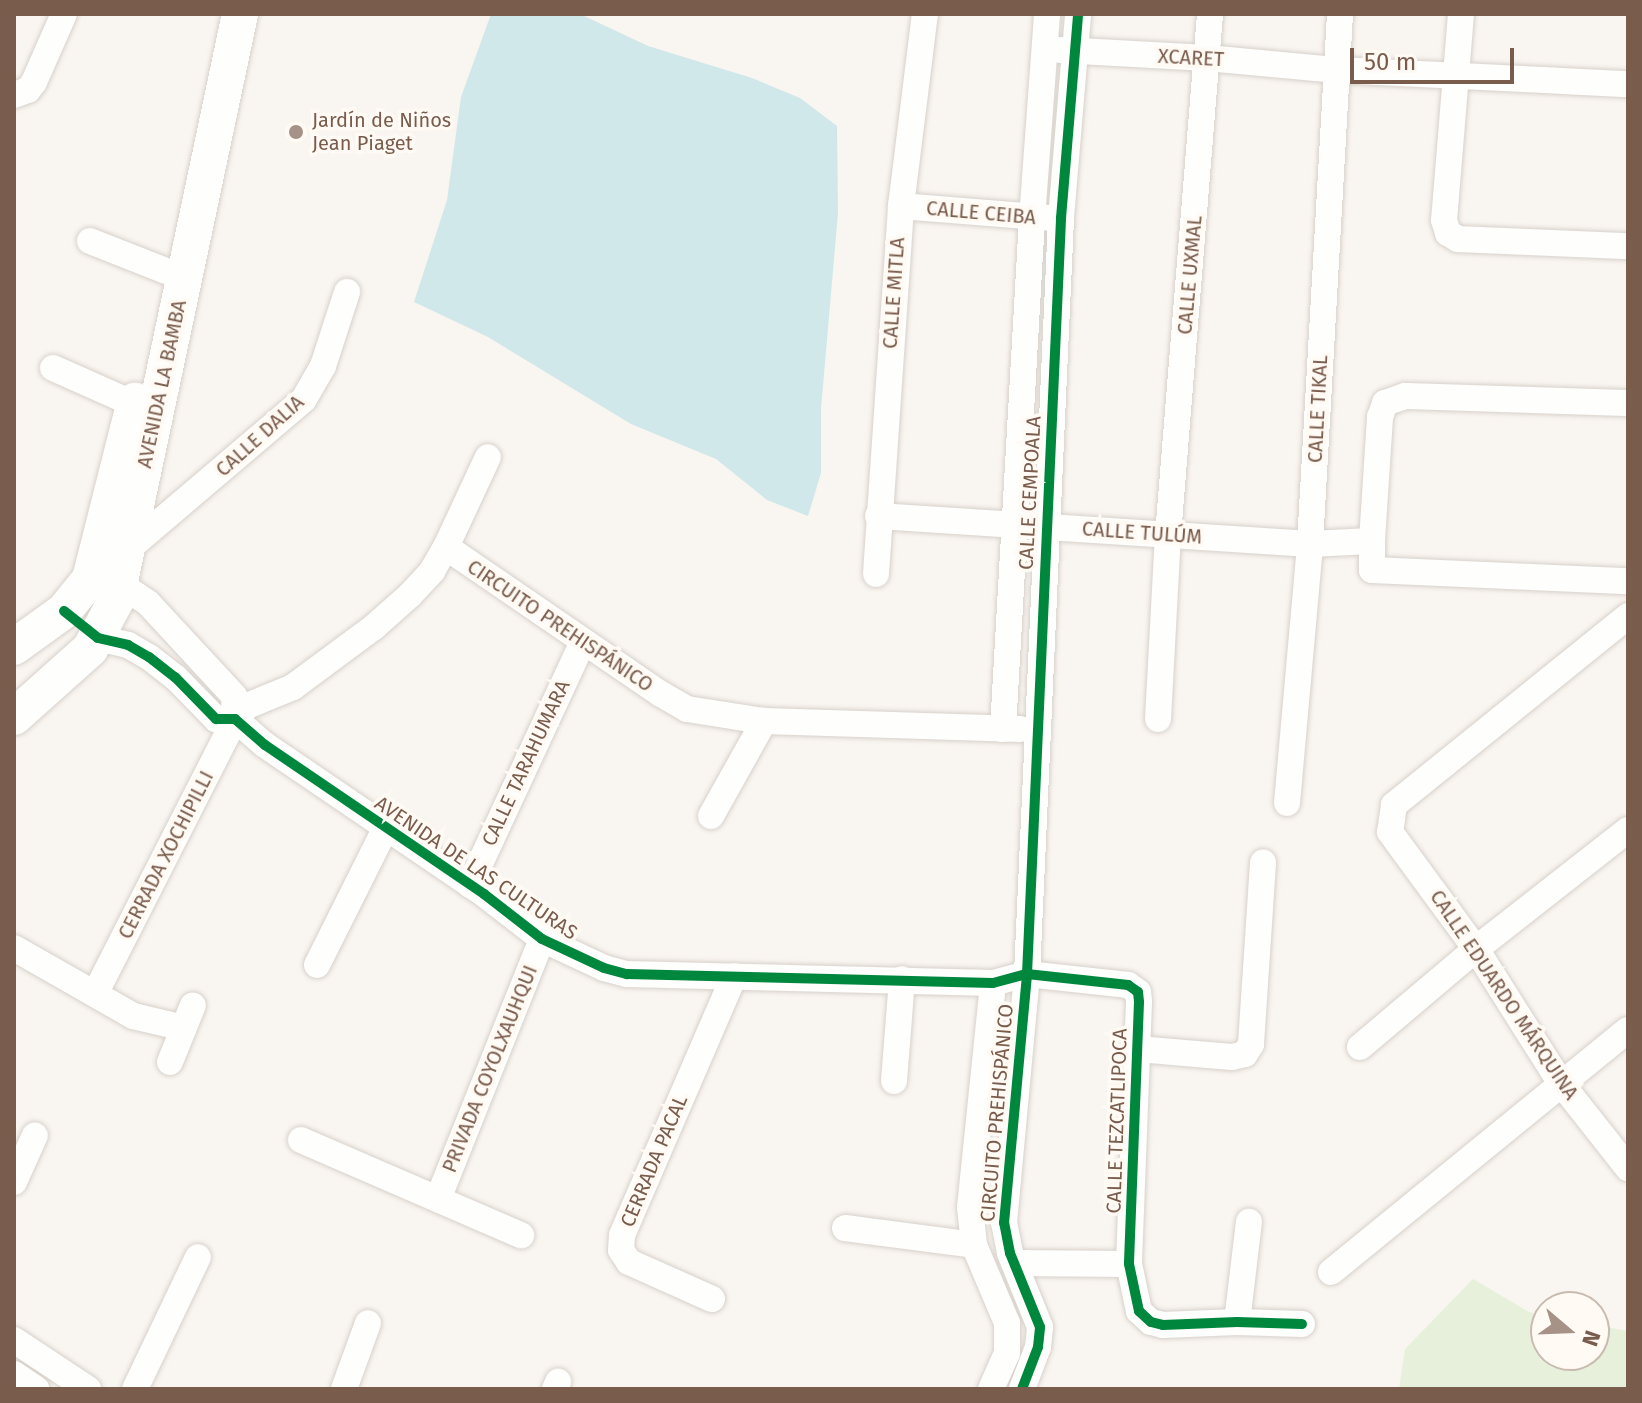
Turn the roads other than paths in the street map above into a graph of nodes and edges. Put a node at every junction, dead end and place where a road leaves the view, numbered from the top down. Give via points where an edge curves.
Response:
1 (64, 14) edge
2 (224, 14) edge
3 (240, 14) edge
4 (925, 14) edge
5 (1047, 14) edge
6 (1078, 14) edge
7 (1210, 14) edge
8 (1340, 14) edge
9 (1461, 14) edge
10 (1046, 48) junction
11 (1076, 52) junction
12 (1207, 58) junction
13 (1337, 70) junction
14 (1454, 74) junction
15 (1628, 84) edge
16 (14, 95) edge
17 (901, 206) junction
18 (1061, 218) junction
19 (1032, 219) junction
20 (90, 241) dead end
21 (1628, 246) edge
22 (166, 271) junction
23 (347, 292) dead end
24 (53, 368) dead end
25 (1628, 403) edge
26 (134, 404) junction
27 (488, 457) dead end
28 (878, 516) junction
29 (1014, 525) junction
30 (1046, 526) junction
31 (1168, 535) junction
32 (1372, 541) junction
33 (1310, 544) junction
34 (446, 547) junction
35 (128, 549) junction
36 (876, 574) dead end
37 (105, 581) junction
38 (1628, 581) edge
39 (1628, 616) edge
40 (32, 627) edge
41 (98, 638) junction
42 (583, 642) junction
43 (71, 668) junction
44 (14, 717) edge
45 (235, 719) junction
46 (1158, 719) dead end
47 (764, 721) junction
48 (1003, 729) junction
49 (1037, 730) junction
50 (1287, 803) dead end
51 (711, 816) dead end
52 (385, 829) junction
53 (1628, 830) edge
54 (1263, 862) dead end
55 (470, 885) junction
56 (542, 939) junction
57 (14, 948) edge
58 (1476, 949) junction
59 (317, 965) dead end
60 (1027, 974) junction
61 (734, 976) junction
62 (902, 979) junction
63 (993, 983) junction
64 (1128, 985) joint
65 (96, 992) junction
66 (1628, 1030) edge
67 (1360, 1047) dead end
68 (1138, 1049) junction
69 (170, 1062) dead end
70 (894, 1081) dead end
71 (1560, 1082) junction
72 (977, 1133) junction
73 (35, 1135) dead end
74 (1012, 1137) junction
75 (301, 1140) dead end
76 (1628, 1168) edge
77 (14, 1182) edge
78 (438, 1199) junction
79 (1249, 1222) dead end
80 (845, 1228) dead end
81 (521, 1235) dead end
82 (974, 1245) junction
83 (198, 1257) dead end
84 (1014, 1263) junction
85 (1129, 1264) junction
86 (1331, 1272) dead end
87 (712, 1299) dead end
88 (1237, 1322) junction
89 (368, 1323) dead end
90 (1302, 1324) dead end
91 (14, 1340) edge
92 (14, 1374) edge
93 (36, 1389) edge
94 (88, 1389) edge
95 (135, 1389) edge
96 (344, 1389) edge
97 (991, 1389) edge
98 (1022, 1389) edge

1 - 16 street via 34,82
2 - 22 street, AVENIDA LA BAMBA
3 - 35 street, AVENIDA LA BAMBA
4 - 17 street, CALLE MITLA
5 - 10 street, CALLE CEMPOALA
6 - 11 street, CALLE CEMPOALA
7 - 12 street, CALLE UXMAL
8 - 13 street, CALLE TIKAL
9 - 14 street
10 - 11 street, XCARET
10 - 19 street, CALLE CEMPOALA
11 - 12 street, XCARET
11 - 18 street, CALLE CEMPOALA
12 - 13 street, XCARET
12 - 31 street, CALLE UXMAL
13 - 14 street, XCARET
13 - 33 street, CALLE TIKAL
14 - 15 street, XCARET
14 - 21 street via 1444,220 1448,233 1458,239
17 - 19 street, CALLE CEIBA
17 - 28 street, CALLE MITLA
18 - 19 street, CALLE CEIBA
18 - 30 street, CALLE CEMPOALA
19 - 29 street, CALLE CEMPOALA
20 - 22 street
22 - 26 street, AVENIDA LA BAMBA
23 - 35 street, CALLE DALIA via 323,366 304,399
24 - 26 street
25 - 32 street via 1405,396 1385,403
26 - 37 street, AVENIDA LA BAMBA
27 - 34 street
28 - 29 street, CALLE TULÚM
28 - 36 street, CALLE MITLA
29 - 30 street, CALLE TULÚM
29 - 48 street, CALLE CEMPOALA
30 - 31 street, CALLE TULÚM
30 - 49 street, CALLE CEMPOALA
31 - 33 street, CALLE TULÚM
31 - 46 street, CALLE UXMAL
32 - 33 street, CALLE TULÚM
32 - 38 street via 1372,570
33 - 50 street, CALLE TIKAL
34 - 42 street, CIRCUITO PREHISPÁNICO
34 - 45 street, CIRCUITO PREHISPÁNICO via 432,571 383,620 293,687 247,706
35 - 37 street, AVENIDA LA BAMBA
37 - 40 street, AVENIDA LA BAMBA
37 - 41 street, AVENIDA LA BAMBA
37 - 45 street via 148,603 234,696
39 - 58 street, CALLE EDUARDO MÁRQUINA via 1394,805 1390,832
40 - 41 street
40 - 43 street via 50,656
41 - 43 street, AVENIDA LA BAMBA
41 - 45 street, AVENIDA DE LAS CULTURAS via 149,657 216,719
42 - 47 street, CIRCUITO PREHISPÁNICO via 674,703
42 - 55 street, CALLE TARAHUMARA
43 - 44 street, AVENIDA LA BAMBA
45 - 52 street, AVENIDA DE LAS CULTURAS
45 - 65 street, CERRADA XOCHIPILLI
47 - 48 street, CIRCUITO PREHISPÁNICO
47 - 51 street
48 - 49 street, CIRCUITO PREHISPÁNICO
49 - 60 street, CALLE CEMPOALA
52 - 55 street, AVENIDA DE LAS CULTURAS
52 - 59 street
53 - 58 street
54 - 68 street, CALLE TEZCATLIPOCA via 1251,1044 1245,1054
55 - 56 street, AVENIDA DE LAS CULTURAS
56 - 61 street, AVENIDA DE LAS CULTURAS via 582,960 627,974
56 - 78 street, PRIVADA COYOLXAUHQUI
57 - 65 street
58 - 67 street
58 - 71 street, CALLE EDUARDO MÁRQUINA
60 - 63 street, AVENIDA DE LAS CULTURAS
60 - 64 street, AVENIDA DE LAS CULTURAS
60 - 74 street, CIRCUITO PREHISPÁNICO
61 - 62 street, AVENIDA DE LAS CULTURAS
61 - 87 street, CERRADA PACAL via 622,1235 621,1250 629,1262
62 - 63 street, AVENIDA DE LAS CULTURAS
62 - 70 street
63 - 72 street, CIRCUITO PREHISPÁNICO
64 - 68 street, CALLE TEZCATLIPOCA via 1138,992
65 - 69 street via 133,1016 188,1017
66 - 71 street
68 - 85 street, CALLE TEZCATLIPOCA
71 - 76 street, CALLE EDUARDO MÁRQUINA
71 - 86 street
72 - 74 street
72 - 82 street, CIRCUITO PREHISPÁNICO via 970,1207
73 - 77 street
74 - 84 street, CIRCUITO PREHISPÁNICO via 1004,1223
75 - 78 street, PRIVADA COYOLXAUHQUI
78 - 81 street, PRIVADA COYOLXAUHQUI
79 - 88 street
80 - 82 street
82 - 97 street, CIRCUITO PREHISPÁNICO via 1007,1323 1007,1353
83 - 95 street
84 - 85 street
84 - 98 street, CIRCUITO PREHISPÁNICO via 1040,1327
85 - 88 street, CALLE TEZCATLIPOCA via 1139,1311 1151,1322
88 - 90 street, CALLE TEZCATLIPOCA
89 - 96 street
91 - 94 street
92 - 93 street

